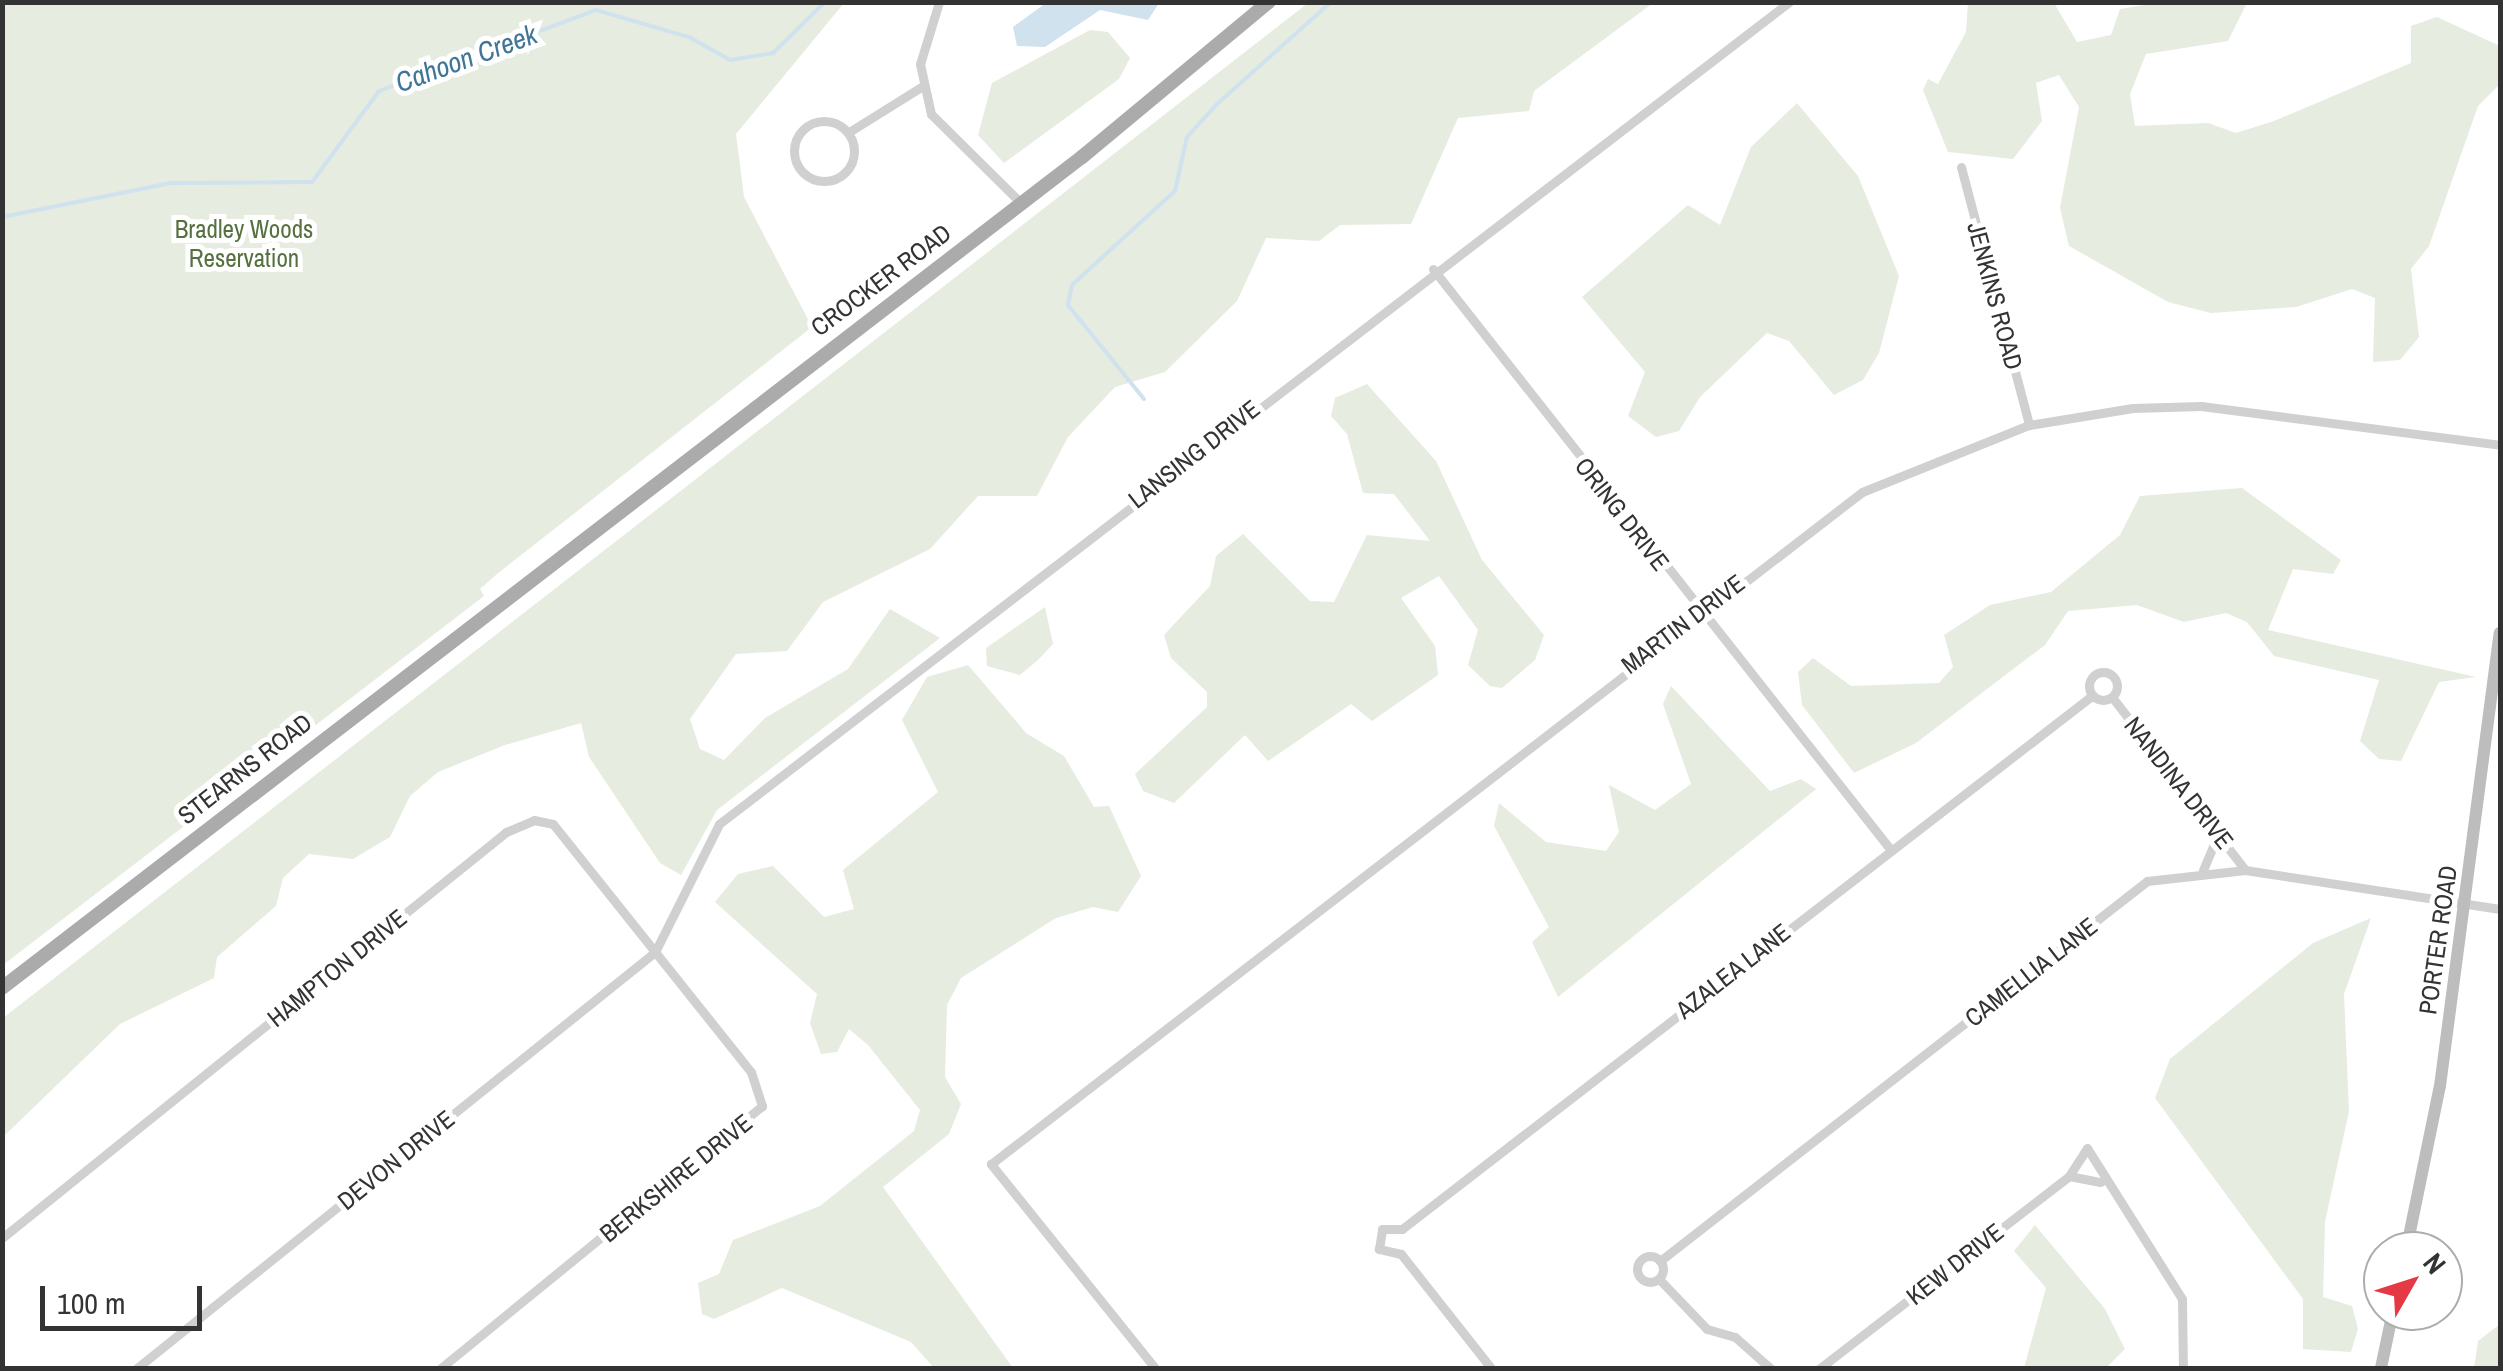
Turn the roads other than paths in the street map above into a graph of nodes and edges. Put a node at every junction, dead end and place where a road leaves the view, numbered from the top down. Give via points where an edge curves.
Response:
1 (939, 2) edge
2 (1268, 2) edge
3 (1788, 2) edge
4 (921, 87) junction
5 (849, 132) junction
6 (1961, 167) dead end
7 (1021, 203) junction
8 (1433, 270) junction
9 (2029, 425) junction
10 (2500, 445) edge
11 (514, 585) joint
12 (1699, 611) junction
13 (2500, 633) edge
14 (2093, 694) junction
15 (2112, 697) junction
16 (2218, 834) junction
17 (1890, 848) junction
18 (2203, 870) junction
19 (2246, 870) junction
20 (2466, 896) junction
21 (2500, 908) edge
22 (656, 952) junction
23 (2, 988) edge
24 (2069, 1176) junction
25 (2100, 1182) junction
26 (1402, 1229) junction
27 (2409, 1231) edge
28 (2, 1238) edge
29 (1401, 1254) junction
30 (1660, 1261) junction
31 (1659, 1279) junction
32 (2390, 1331) edge
33 (137, 1368) edge
34 (440, 1368) edge
35 (1155, 1368) edge
36 (1491, 1368) edge
37 (1770, 1368) edge
38 (1820, 1368) edge
39 (2183, 1368) edge
40 (2382, 1368) edge

1 - 4 street
2 - 7 main road, CROCKER ROAD
3 - 8 street, LANSING DRIVE
4 - 5 street
4 - 7 street via 946,134
5 - 5 street via 812,123 794,147 798,166 813,179 842,176 853,161
6 - 9 street, JENKINS ROAD
7 - 11 main road, CROCKER ROAD
8 - 12 street, ORING DRIVE
8 - 22 street, LANSING DRIVE via 719,824
9 - 10 street, MARTIN DRIVE via 2200,406
9 - 12 street, MARTIN DRIVE via 1862,492
11 - 23 main road, STEARNS ROAD
12 - 17 street, ORING DRIVE
12 - 35 street, MARTIN DRIVE via 991,1164
13 - 20 main road, PORTER ROAD
14 - 15 street
14 - 15 street, NANDINA DRIVE via 2090,681 2105,672 2117,685
14 - 17 street, AZALEA LANE
15 - 16 street, NANDINA DRIVE
16 - 18 street
16 - 19 street, NANDINA DRIVE
17 - 26 street, AZALEA LANE
18 - 19 street, CAMELLIA LANE
18 - 30 street, CAMELLIA LANE via 2147,881
19 - 20 street, CAMELLIA LANE
20 - 21 street, CAMELLIA LANE
20 - 27 main road, PORTER ROAD
22 - 28 street, HAMPTON DRIVE via 553,824 521,823
22 - 33 street, DEVON DRIVE
22 - 34 street, BERKSHIRE DRIVE via 752,1072 762,1106
24 - 25 street
24 - 25 street, KEW DRIVE via 2079,1152 2094,1152
24 - 38 street, KEW DRIVE
25 - 39 street via 2182,1298
26 - 29 street
26 - 29 street, AZALEA LANE via 1388,1226 1376,1238 1384,1253
29 - 36 street
30 - 31 street
30 - 31 street via 1647,1256 1636,1268 1643,1281
31 - 37 street via 1707,1329 1736,1337
32 - 40 main road

